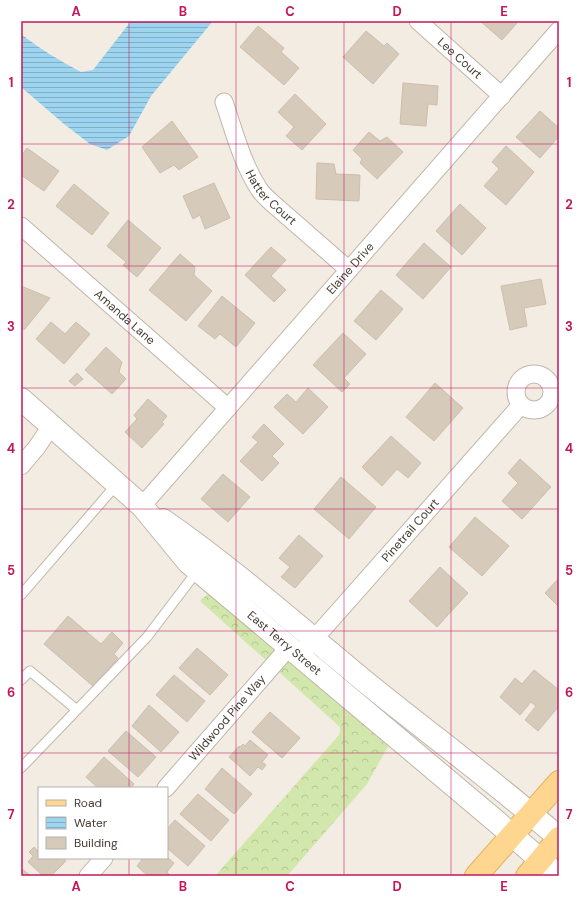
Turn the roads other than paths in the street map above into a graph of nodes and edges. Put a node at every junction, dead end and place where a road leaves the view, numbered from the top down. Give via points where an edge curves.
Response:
1 (418, 21) edge
2 (559, 30) edge
3 (502, 96) junction
4 (224, 102) dead end
5 (21, 226) edge
6 (349, 270) junction
7 (21, 399) edge
8 (522, 405) dead end
9 (228, 408) junction
10 (51, 426) junction
11 (21, 466) edge
12 (117, 484) junction
13 (142, 506) junction
14 (198, 570) junction
15 (21, 595) edge
16 (314, 639) junction
17 (294, 652) junction
18 (21, 680) edge
19 (77, 710) junction
20 (21, 768) edge
21 (559, 782) edge
22 (167, 787) edge
23 (532, 814) junction
24 (513, 835) junction
25 (559, 838) edge
26 (103, 859) edge
27 (534, 868) edge
28 (88, 876) edge
29 (476, 876) edge
30 (559, 876) edge

1 - 3 street, Lee Court
2 - 3 street, Elaine Drive
3 - 6 street, Elaine Drive
4 - 6 street, Hatter Court via 246,165 260,190
5 - 9 street, Amanda Lane
6 - 9 street, Elaine Drive
7 - 10 street, East Terry Street
8 - 16 street, Pinetrail Court
9 - 13 street, Elaine Drive
10 - 11 street
10 - 12 street, East Terry Street
12 - 13 street, East Terry Street
12 - 15 lane
13 - 14 street, East Terry Street via 188,562
13 - 16 street via 197,544
14 - 17 street, East Terry Street
14 - 19 lane via 148,637
16 - 17 street, Pinetrail Court
16 - 23 street
17 - 22 street, Wildwood Pine Way
17 - 24 street, East Terry Street
18 - 19 lane via 30,671
19 - 20 lane
21 - 23 main road
23 - 24 main road
23 - 25 street
24 - 27 street, East Terry Street
24 - 29 main road
25 - 27 main road
26 - 28 street
27 - 30 street, East Terry Street

